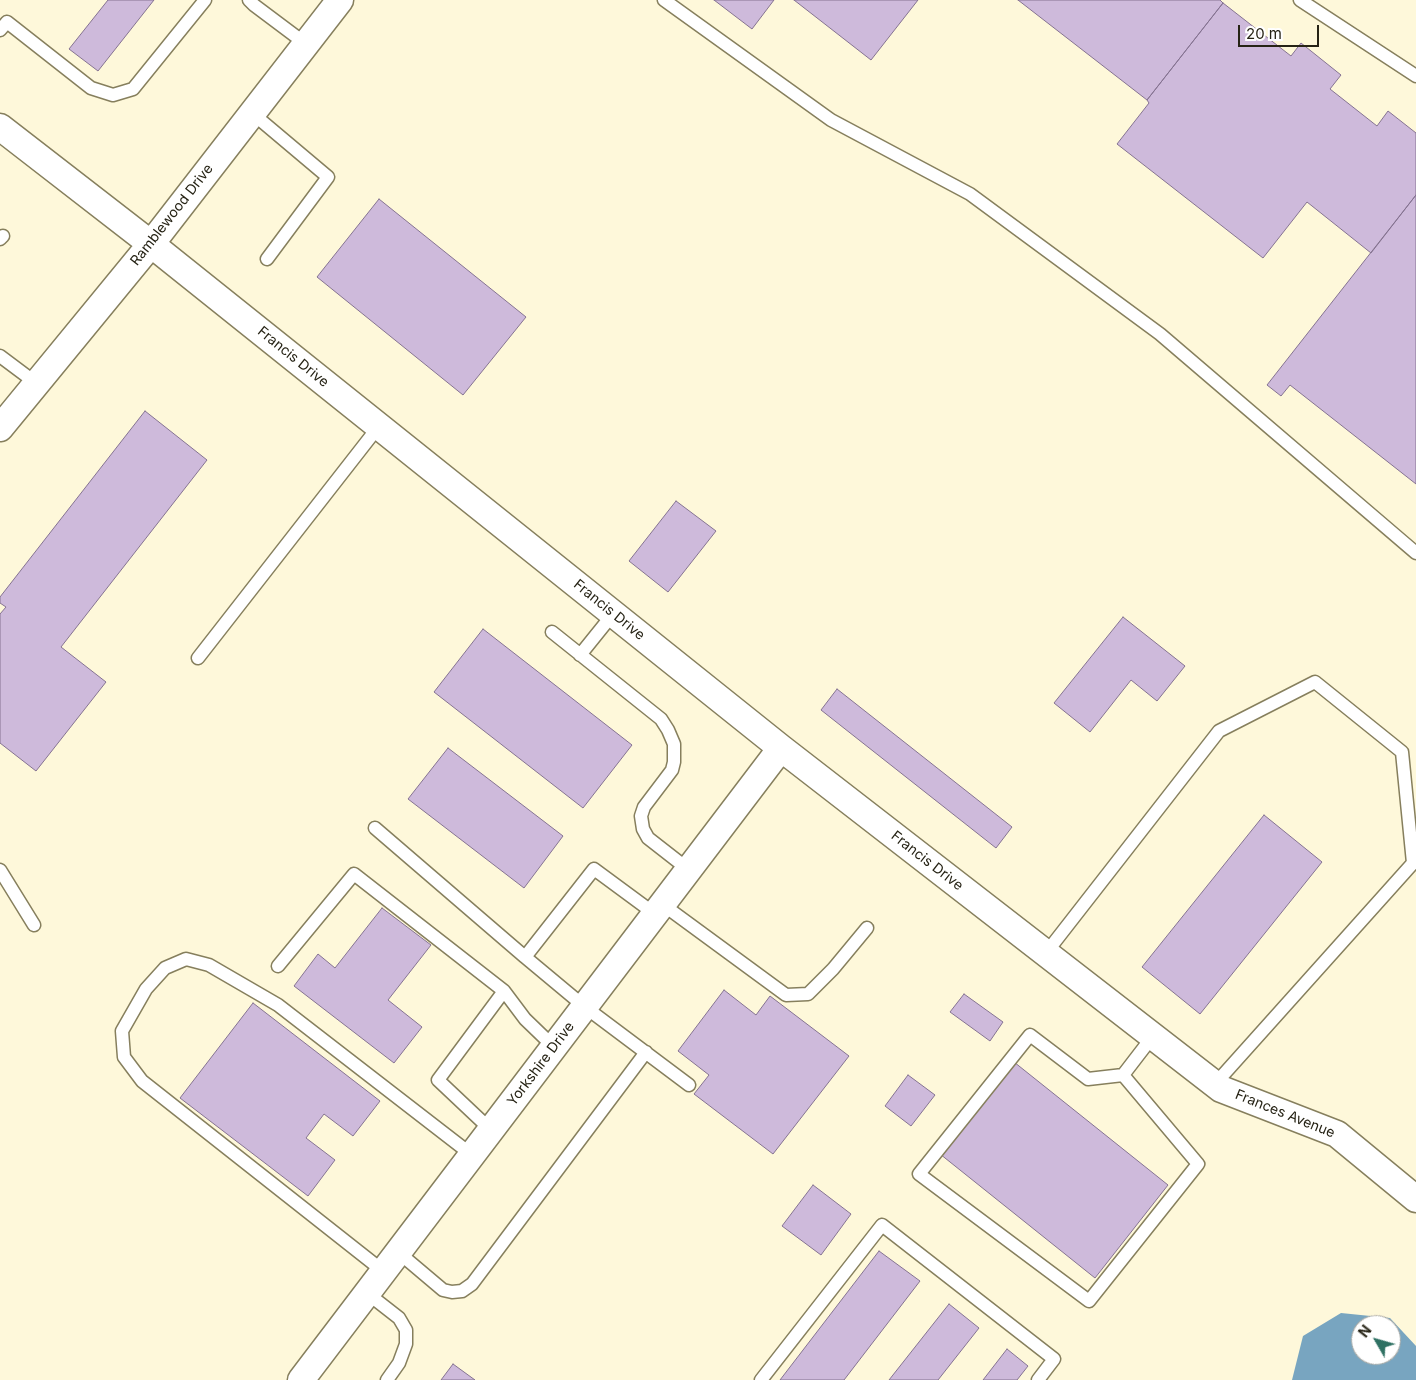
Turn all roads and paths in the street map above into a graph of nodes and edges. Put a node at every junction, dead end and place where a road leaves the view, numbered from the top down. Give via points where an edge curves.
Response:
1 (205, 0) edge
2 (249, 0) edge
3 (340, 0) edge
4 (664, 0) edge
5 (1300, 0) edge
6 (2, 22) edge
7 (306, 44) junction
8 (1416, 76) edge
9 (252, 113) junction
10 (0, 127) edge
11 (150, 244) junction
12 (267, 259) dead end
13 (0, 356) edge
14 (36, 383) junction
15 (379, 426) junction
16 (0, 428) edge
17 (1416, 553) edge
18 (614, 614) junction
19 (552, 632) dead end
20 (580, 655) junction
21 (198, 658) dead end
22 (782, 748) junction
23 (375, 828) dead end
24 (0, 870) edge
25 (688, 870) junction
26 (658, 909) junction
27 (34, 925) dead end
28 (867, 928) dead end
29 (1046, 953) junction
30 (525, 957) junction
31 (278, 966) dead end
32 (504, 991) junction
33 (585, 1007) junction
34 (1153, 1036) junction
35 (554, 1047) junction
36 (646, 1052) junction
37 (1123, 1075) junction
38 (689, 1085) dead end
39 (1218, 1086) junction
40 (490, 1130) junction
41 (472, 1155) junction
42 (1416, 1200) edge
43 (391, 1262) junction
44 (367, 1293) junction
45 (300, 1380) edge
46 (388, 1380) edge
47 (761, 1380) edge
48 (1038, 1380) edge

1 - 6 lane via 133,89 113,95 91,88
2 - 7 lane
3 - 7 street, Ramblewood Drive
4 - 17 lane via 831,120 970,194 1160,334
5 - 8 lane
7 - 9 street, Ramblewood Drive
9 - 11 street, Ramblewood Drive
9 - 12 lane via 328,177
10 - 11 street, Francis Drive
11 - 14 street, Ramblewood Drive
11 - 15 street, Francis Drive
13 - 14 lane
14 - 16 street, Ramblewood Drive
15 - 18 street, Francis Drive
15 - 21 lane
18 - 20 lane
18 - 22 street, Francis Drive
19 - 20 lane
20 - 25 lane via 661,720 668,730 674,744 672,770 644,807 642,829 648,838
22 - 25 street, Yorkshire Drive
22 - 29 street, Francis Drive
23 - 30 lane
24 - 27 lane
25 - 26 street, Yorkshire Drive
26 - 28 lane via 786,995 808,994
26 - 30 lane via 594,869
26 - 33 street, Yorkshire Drive
29 - 34 street, Francis Drive
29 - 39 lane via 1219,731 1315,682 1402,752 1413,863
30 - 33 lane
31 - 32 lane via 354,874
32 - 35 lane via 525,1020
32 - 40 lane via 438,1080
33 - 35 street, Yorkshire Drive
33 - 36 lane
34 - 37 lane
34 - 39 street, Francis Drive
35 - 40 street, Yorkshire Drive
36 - 38 lane
36 - 43 lane via 472,1284 462,1290 443,1290
37 - 37 lane via 1088,1079 1030,1035 919,1174 1088,1301 1198,1164
39 - 42 street, Frances Avenue via 1337,1134
40 - 41 street, Yorkshire Drive
41 - 43 street, Yorkshire Drive
41 - 43 lane via 278,1005 210,965 186,959 165,968 146,989 122,1031 124,1057 142,1082
43 - 44 street, Yorkshire Drive
44 - 45 street, Yorkshire Drive
44 - 46 lane via 399,1318 406,1330 406,1344
47 - 48 lane via 882,1225 1054,1359

